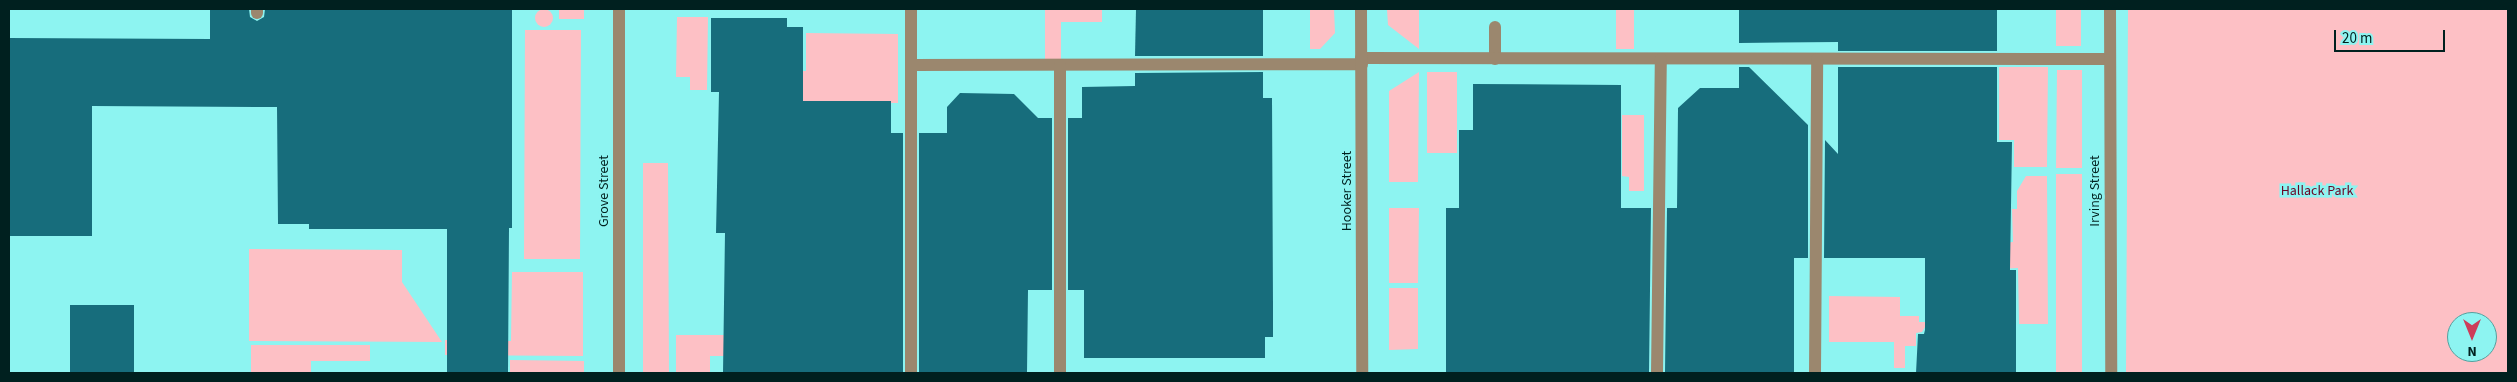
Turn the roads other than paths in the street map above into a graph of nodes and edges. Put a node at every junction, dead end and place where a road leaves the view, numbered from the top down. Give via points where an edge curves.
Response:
1 (619, 9) edge
2 (911, 9) edge
3 (1361, 9) edge
4 (2110, 9) edge
5 (1495, 26) dead end
6 (1495, 59) junction
7 (1661, 59) junction
8 (1817, 59) junction
9 (2110, 59) junction
10 (1362, 61) junction
11 (911, 65) junction
12 (1060, 65) junction
13 (620, 373) edge
14 (911, 373) edge
15 (1060, 373) edge
16 (1362, 373) edge
17 (1657, 373) edge
18 (1815, 373) edge
19 (2110, 373) edge

1 - 13 street, Grove Street
2 - 11 street
3 - 10 street, Hooker Street
4 - 9 street, Irving Street
5 - 6 street
6 - 7 street
6 - 10 street
7 - 8 street
7 - 17 street
8 - 9 street
8 - 18 street
9 - 19 street, Irving Street
10 - 12 street
10 - 16 street, Hooker Street
11 - 12 street
11 - 14 street
12 - 15 street

